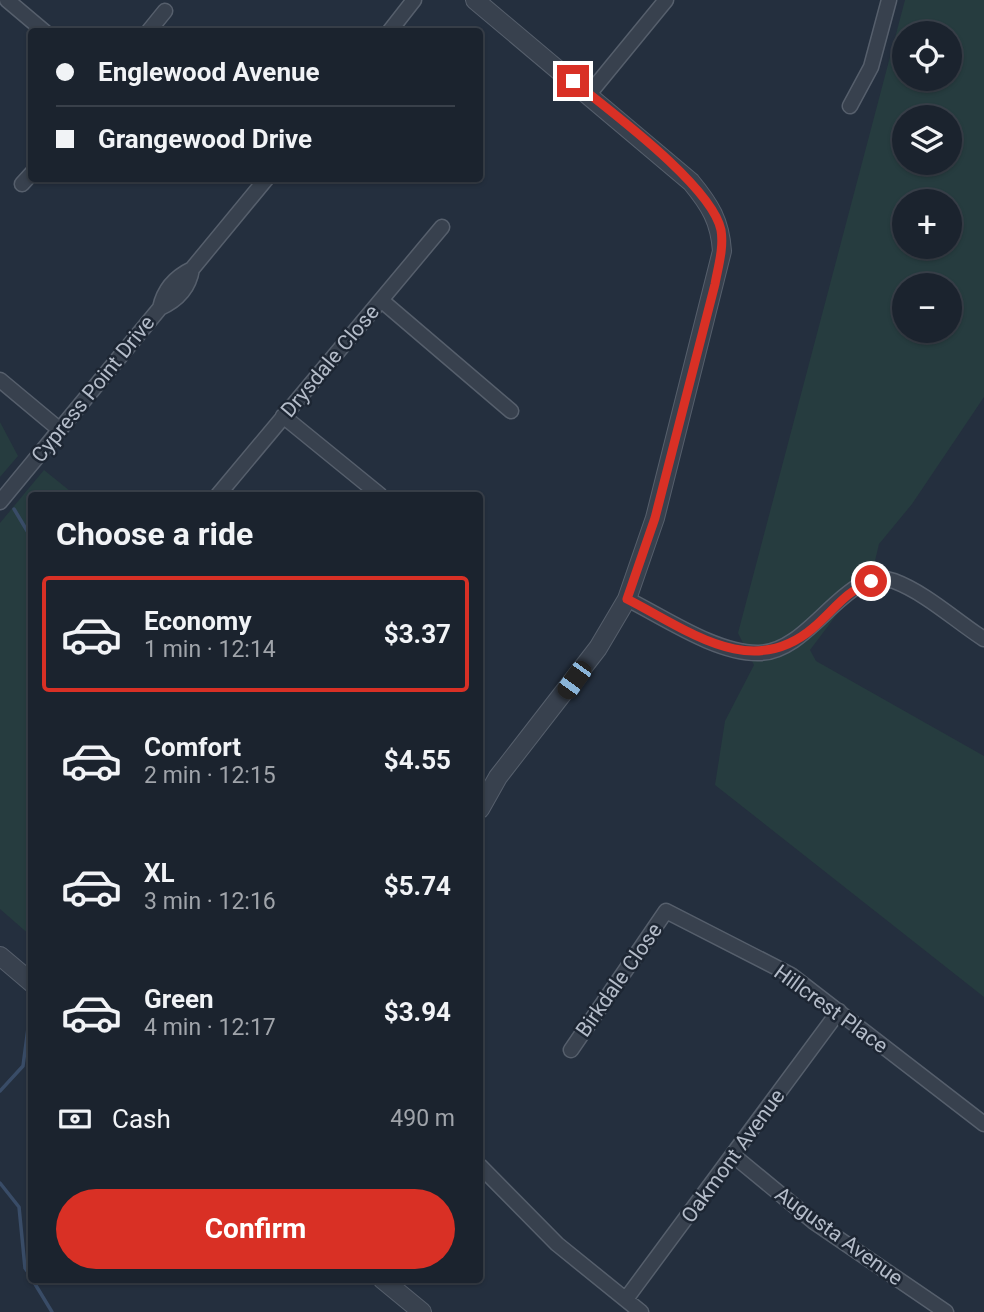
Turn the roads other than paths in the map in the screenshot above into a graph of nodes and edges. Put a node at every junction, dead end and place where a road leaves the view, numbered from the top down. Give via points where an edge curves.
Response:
1 (7, 0) edge
2 (414, 0) edge
3 (475, 0) edge
4 (666, 0) edge
5 (890, 0) edge
6 (165, 11) dead end
7 (40, 28) edge
8 (151, 28) edge
9 (392, 28) edge
10 (589, 94) junction
11 (850, 106) dead end
12 (264, 182) edge
13 (442, 227) dead end
14 (381, 300) junction
15 (0, 380) edge
16 (512, 411) dead end
17 (283, 416) junction
18 (60, 430) junction
19 (220, 492) edge
20 (376, 492) edge
21 (0, 502) edge
22 (627, 599) junction
23 (984, 639) edge
24 (483, 804) edge
25 (667, 911) joint
26 (0, 956) edge
27 (28, 980) edge
28 (839, 1011) junction
29 (571, 1049) dead end
30 (984, 1124) edge
31 (734, 1156) junction
32 (483, 1169) edge
33 (387, 1283) edge
34 (626, 1299) junction
35 (422, 1312) edge
36 (641, 1312) edge
37 (946, 1312) edge

1 - 7 street
2 - 9 street
3 - 10 street
4 - 10 street
5 - 11 street via 871,67
6 - 8 street
10 - 22 street via 691,182 714,210 721,231 715,284 655,518
12 - 18 street, Cypress Point Drive via 191,269 179,275 163,294 160,308
13 - 14 street, Drysdale Close
14 - 16 street
14 - 17 street, Drysdale Close
15 - 18 street
17 - 19 street, Drysdale Close
17 - 20 street
18 - 21 street, Cypress Point Drive
22 - 23 street via 730,650 760,653 775,651 813,629 850,590 871,581 892,580
22 - 24 street via 598,648 498,777
25 - 28 street, Hillcrest Place via 791,975
25 - 29 street, Birkdale Close
26 - 27 street
28 - 30 street, Hillcrest Place
28 - 31 street, Oakmont Avenue
31 - 34 street, Oakmont Avenue
31 - 37 street, Augusta Avenue via 814,1222
32 - 34 street via 557,1244
33 - 35 street
34 - 36 street

